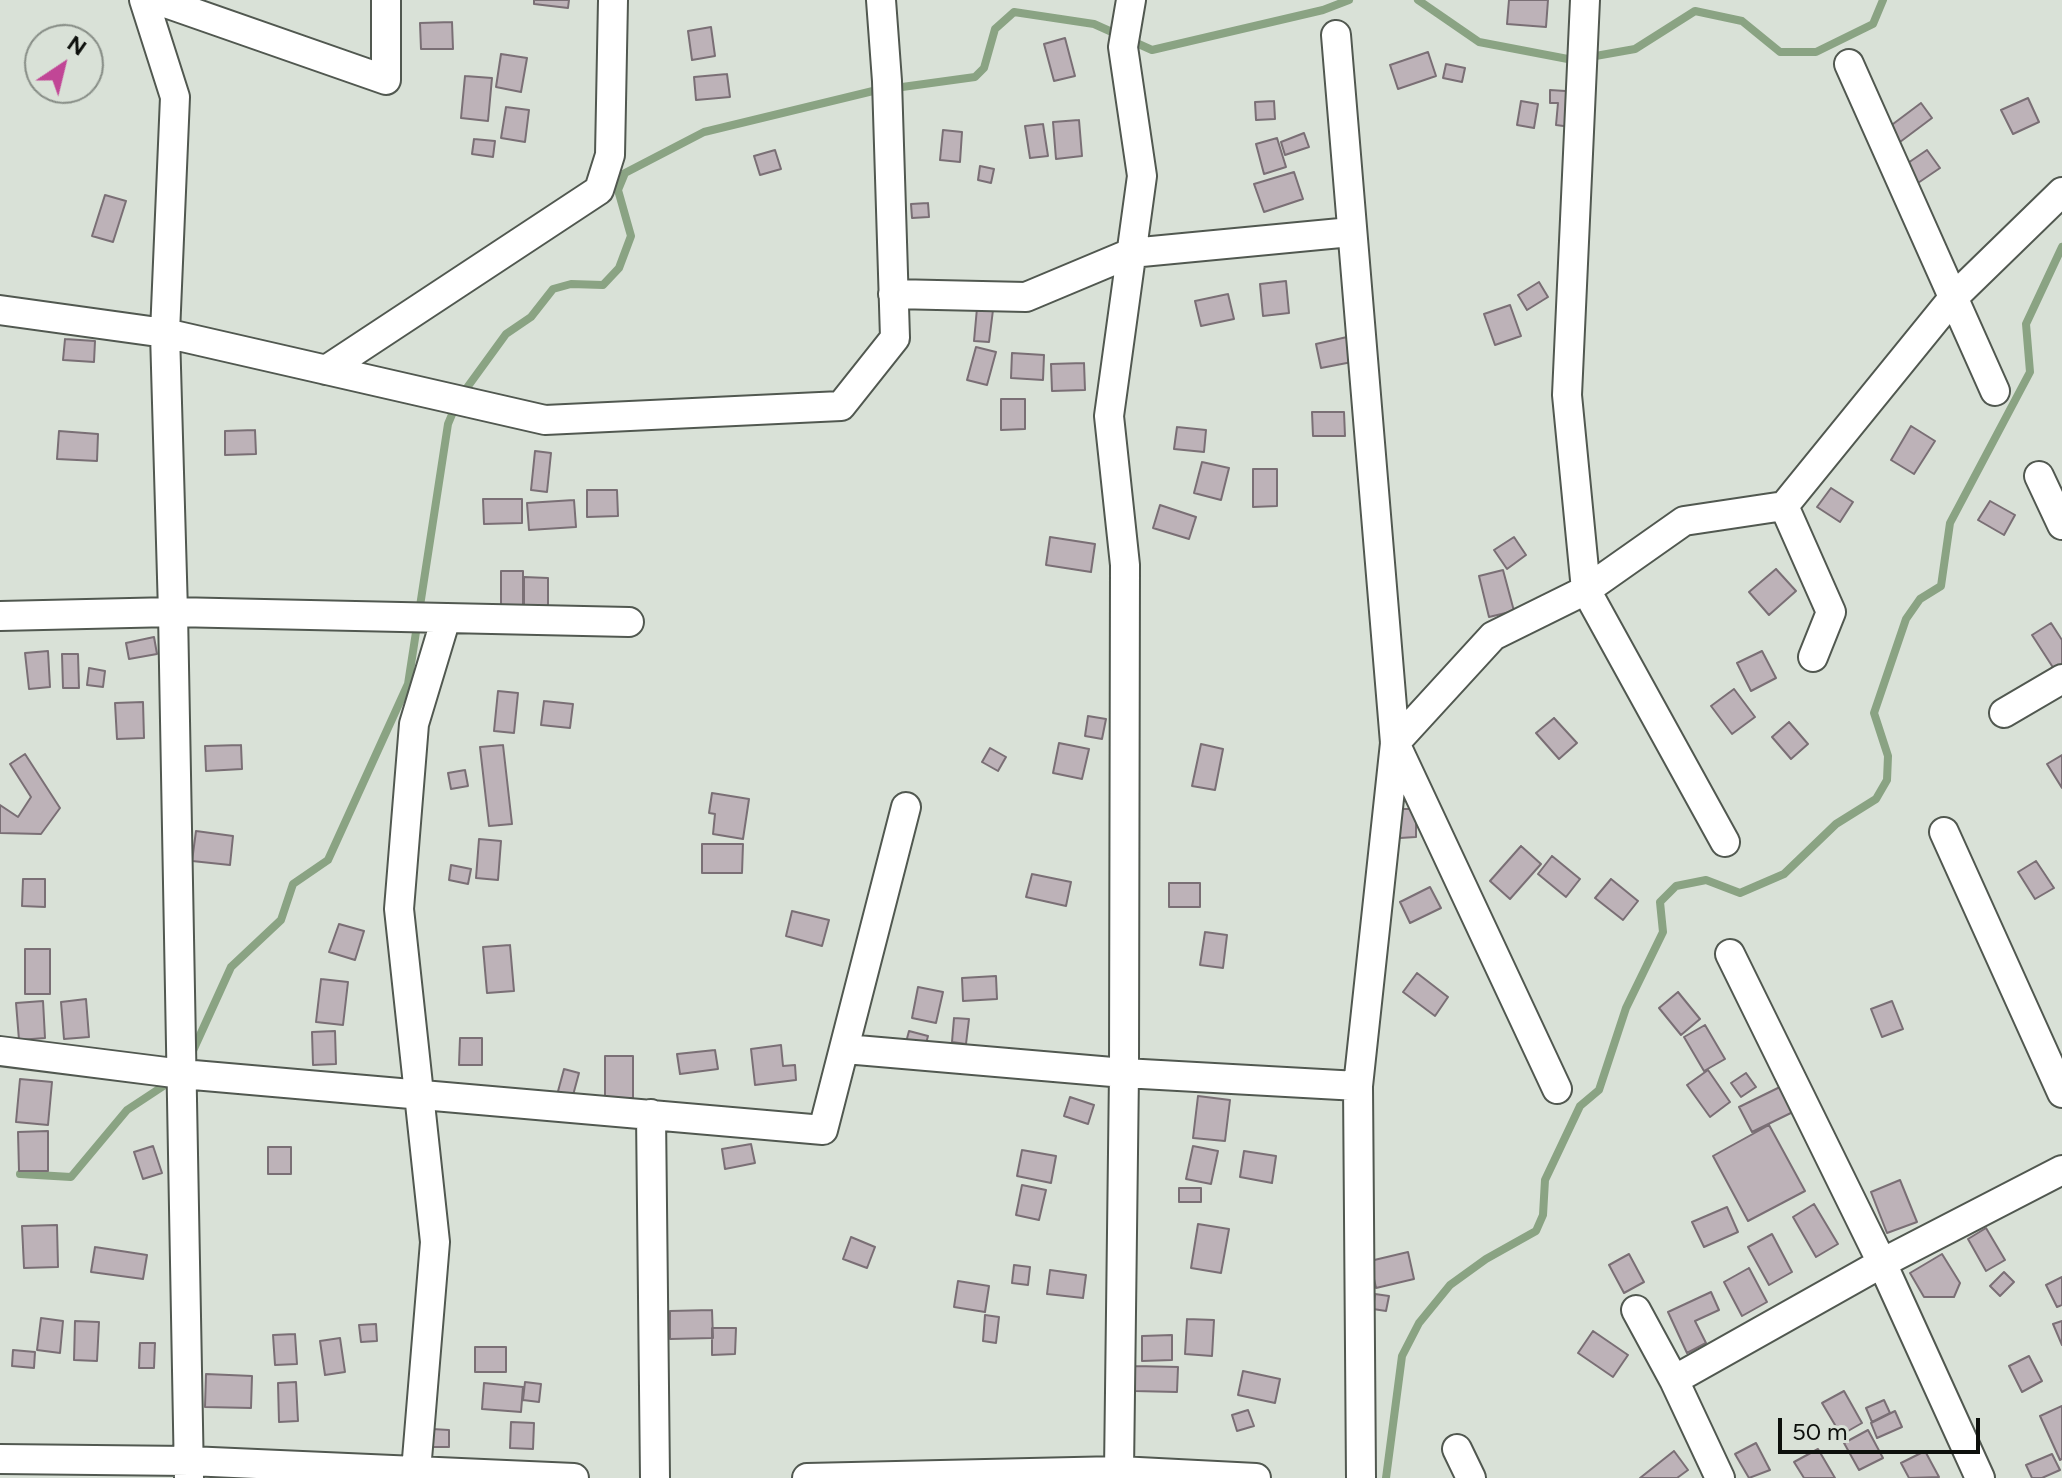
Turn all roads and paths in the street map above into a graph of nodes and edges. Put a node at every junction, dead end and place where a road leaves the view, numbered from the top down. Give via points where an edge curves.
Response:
1 (144, 0) edge
2 (157, 0) edge
3 (386, 0) edge
4 (613, 0) edge
5 (881, 0) edge
6 (1131, 0) edge
7 (1585, 0) edge
8 (1336, 35) dead end
9 (1849, 64) dead end
10 (2062, 192) edge
11 (1351, 232) junction
12 (1131, 253) junction
13 (893, 294) junction
14 (1953, 298) junction
15 (0, 310) edge
16 (165, 333) junction
17 (326, 370) junction
18 (1995, 391) dead end
19 (2039, 476) dead end
20 (1784, 506) junction
21 (2062, 525) edge
22 (1586, 590) junction
23 (173, 612) junction
24 (0, 616) edge
25 (428, 617) junction
26 (629, 622) dead end
27 (1813, 657) dead end
28 (2062, 679) edge
29 (2004, 713) dead end
30 (1395, 743) junction
31 (906, 807) dead end
32 (1944, 832) dead end
33 (1725, 842) dead end
34 (1730, 954) dead end
35 (845, 1049) junction
36 (0, 1051) edge
37 (1124, 1073) junction
38 (182, 1074) junction
39 (1358, 1086) junction
40 (1557, 1089) dead end
41 (420, 1092) junction
42 (2062, 1093) edge
43 (651, 1114) junction
44 (2062, 1170) edge
45 (1882, 1263) junction
46 (1636, 1310) dead end
47 (1674, 1380) junction
48 (1457, 1449) dead end
49 (0, 1459) edge
50 (189, 1470) edge
51 (416, 1471) junction
52 (1117, 1475) edge
53 (574, 1478) edge
54 (655, 1478) edge
55 (807, 1478) edge
56 (1256, 1478) edge
57 (1361, 1478) edge
58 (1471, 1478) edge
59 (1720, 1478) edge
60 (1980, 1478) edge

1 - 16 street via 175,97
2 - 3 street via 386,80
4 - 17 street via 610,155 599,190
5 - 13 street
6 - 12 street via 1124,38 1142,176
7 - 22 street via 1567,395
8 - 11 street
9 - 14 street
10 - 14 street
11 - 12 street
11 - 30 street
12 - 13 street via 1026,297
12 - 37 street via 1109,416 1125,565
13 - 17 street via 895,338 841,406 545,420
14 - 18 street
14 - 20 street
15 - 16 street
16 - 17 street
16 - 23 street
19 - 21 street
20 - 22 street via 1684,521
20 - 27 street via 1831,612
22 - 30 street via 1493,636
22 - 33 street
23 - 24 street
23 - 25 street
23 - 38 street
25 - 26 street
25 - 41 street via 399,909
28 - 29 street
30 - 39 street
30 - 40 street
31 - 35 street
32 - 42 street
34 - 45 street
35 - 37 street
35 - 43 street via 823,1130
36 - 38 street
37 - 39 street
37 - 52 street
38 - 41 street
38 - 50 street
39 - 57 street
41 - 43 street
41 - 51 street via 435,1242
43 - 54 street
44 - 45 street
45 - 47 street
45 - 60 street
46 - 47 street
47 - 59 street
48 - 58 street
49 - 50 street
50 - 51 street
51 - 53 street
52 - 55 street
52 - 56 street

